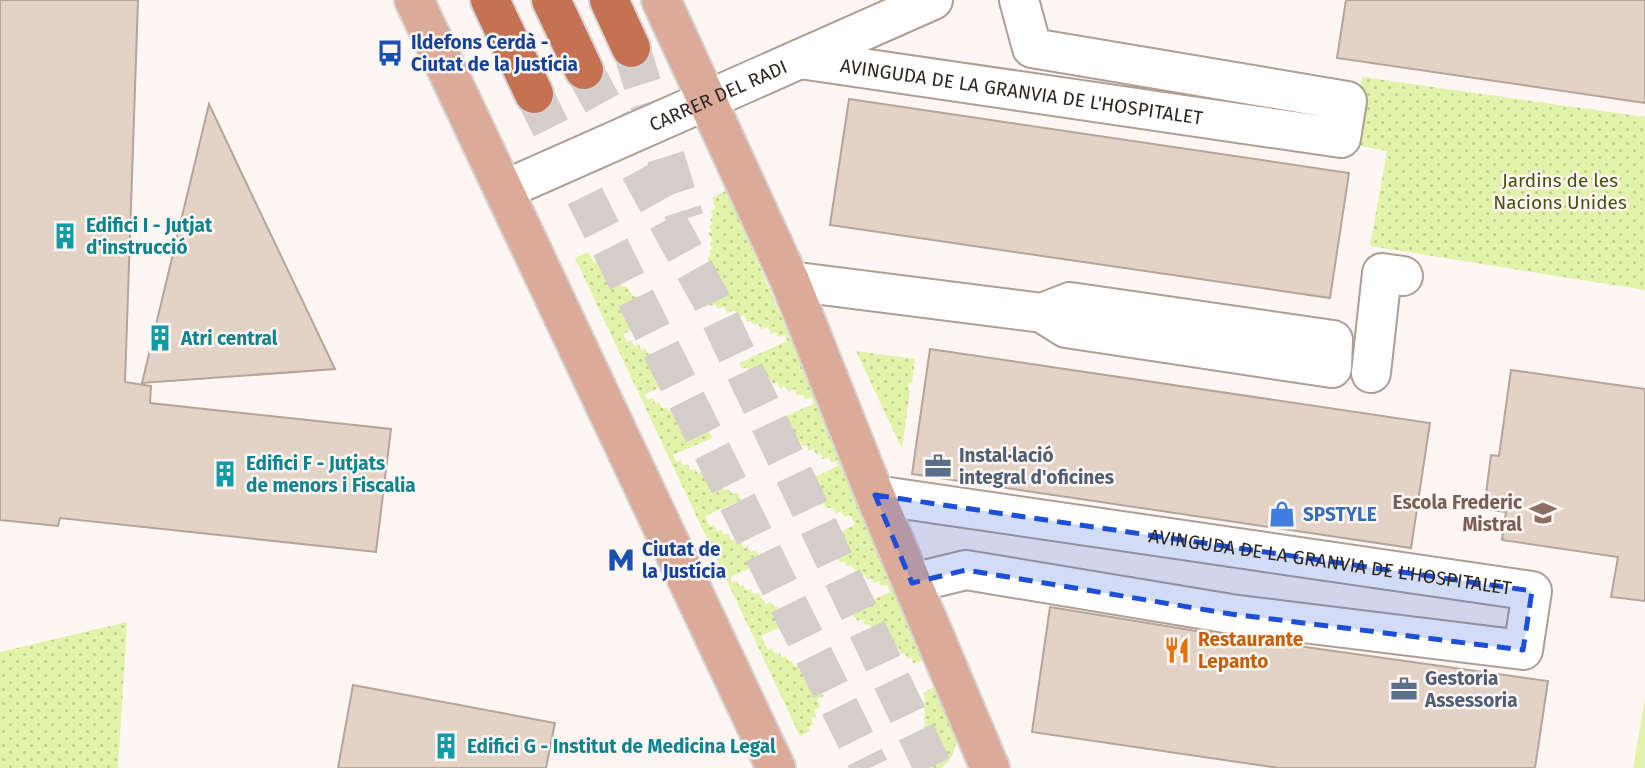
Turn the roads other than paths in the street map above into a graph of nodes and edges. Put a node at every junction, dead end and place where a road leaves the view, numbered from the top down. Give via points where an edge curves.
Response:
1 (414, 0) edge
2 (490, 0) edge
3 (551, 0) edge
4 (609, 0) edge
5 (661, 0) edge
6 (933, 0) edge
7 (1019, 0) edge
8 (631, 48) tunnel mouth
9 (1032, 48) junction
10 (800, 59) junction
11 (584, 70) tunnel mouth
12 (954, 81) junction
13 (534, 94) tunnel mouth
14 (707, 99) junction
15 (504, 190) junction
16 (1403, 276) dead end
17 (790, 281) junction
18 (1042, 313) junction
19 (1371, 373) dead end
20 (875, 495) junction
21 (912, 583) junction
22 (981, 765) edge
23 (776, 768) edge

1 - 15 main road
2 - 13 highway
3 - 11 highway
4 - 8 highway
5 - 14 main road
6 - 10 street, CARRER DEL RADI
7 - 9 street
9 - 12 street
9 - 12 street, AVINGUDA DE LA GRANVIA DE L'HOSPITALET via 1348,101 1341,138
10 - 12 street, AVINGUDA DE LA GRANVIA DE L'HOSPITALET
10 - 14 street, CARRER DEL RADI
14 - 15 street, CARRER DEL RADI
14 - 17 main road
15 - 23 main road
16 - 19 street via 1382,273
17 - 18 street
17 - 20 main road
18 - 18 street via 1066,328 1332,368 1333,340 1070,302
20 - 21 main road
20 - 21 street, AVINGUDA DE LA GRANVIA DE L'HOSPITALET via 1532,591 1523,650 1231,614 966,570
21 - 22 main road

